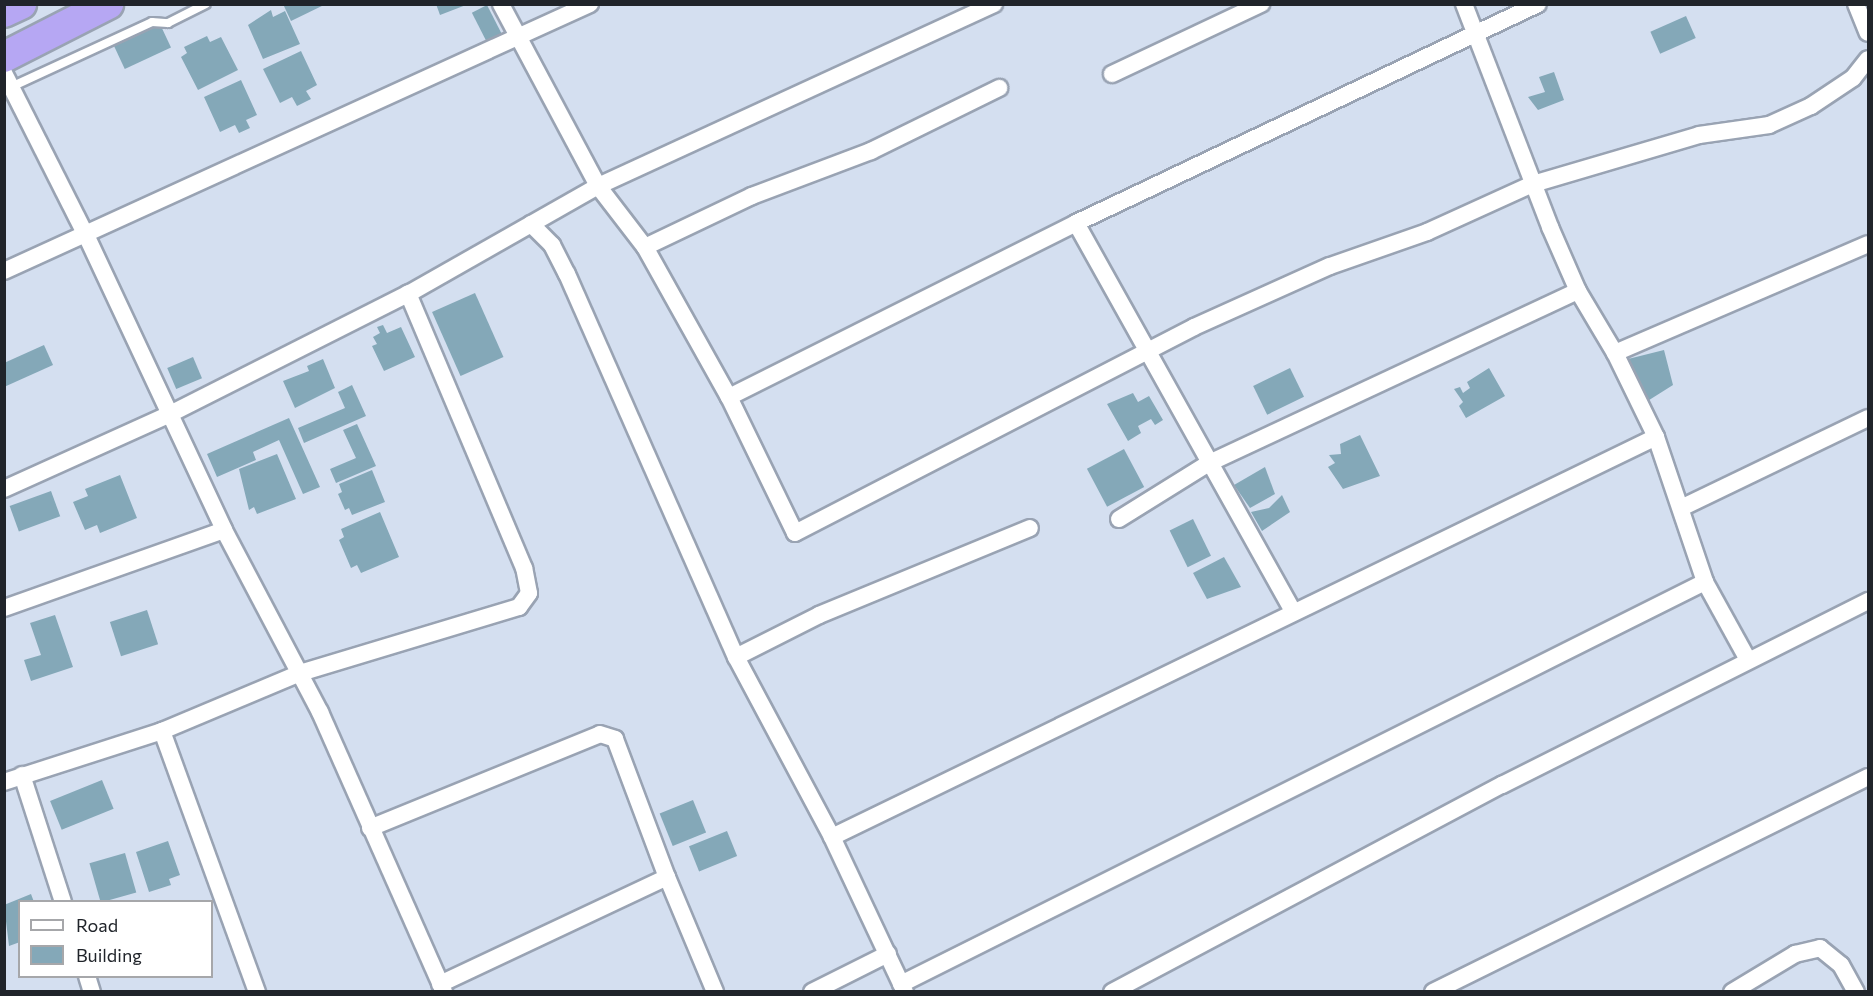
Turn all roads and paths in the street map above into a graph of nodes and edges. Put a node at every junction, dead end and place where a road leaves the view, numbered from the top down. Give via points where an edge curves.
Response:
1 (21, 4) edge
2 (108, 4) edge
3 (206, 4) edge
4 (501, 4) edge
5 (590, 4) edge
6 (994, 4) edge
7 (1261, 4) edge
8 (1464, 4) edge
9 (1538, 4) edge
10 (1856, 4) edge
11 (4, 12) edge
12 (1869, 33) edge
13 (517, 35) junction
14 (1478, 35) junction
15 (4, 57) edge
16 (1869, 59) edge
17 (1112, 74) dead end
18 (8, 80) edge
19 (999, 88) dead end
20 (1533, 184) junction
21 (598, 186) junction
22 (1076, 223) junction
23 (531, 224) junction
24 (86, 235) junction
25 (1869, 244) edge
26 (645, 247) junction
27 (4, 271) edge
28 (1578, 291) junction
29 (408, 294) junction
30 (1148, 351) junction
31 (1615, 353) junction
32 (729, 397) junction
33 (170, 414) junction
34 (1869, 417) edge
35 (1656, 437) junction
36 (1209, 463) junction
37 (4, 489) edge
38 (1683, 507) junction
39 (1119, 519) dead end
40 (1030, 528) dead end
41 (224, 530) junction
42 (1705, 582) junction
43 (1869, 601) edge
44 (4, 608) edge
45 (1293, 611) junction
46 (736, 657) junction
47 (1748, 660) junction
48 (300, 673) junction
49 (162, 731) junction
50 (22, 775) junction
51 (1869, 777) edge
52 (4, 782) edge
53 (370, 828) junction
54 (832, 837) junction
55 (667, 877) junction
56 (62, 900) edge
57 (888, 954) junction
58 (442, 988) edge
59 (903, 988) edge
60 (257, 992) edge
61 (716, 992) edge
62 (812, 992) edge
63 (1112, 992) edge
64 (1433, 992) edge
65 (1732, 992) edge
66 (1856, 992) edge

1 - 11 highway
2 - 15 highway
3 - 18 lane via 168,23 152,22
4 - 13 street
5 - 13 street
6 - 21 street
7 - 17 street
8 - 14 street
9 - 14 street
10 - 12 street
13 - 21 street
13 - 24 street
14 - 20 street
14 - 22 street
16 - 20 street via 1853,78 1810,106 1769,125 1699,135
18 - 24 street
19 - 26 street via 871,151 752,196
20 - 28 street
20 - 30 street via 1426,232 1330,266
21 - 23 street
21 - 26 street
22 - 30 street
22 - 32 street
23 - 29 street
23 - 46 street via 552,245 567,274
24 - 27 street
24 - 33 street
25 - 31 street
26 - 32 street
28 - 31 street
28 - 36 street
29 - 33 street
29 - 48 street via 524,568 529,593 519,607
30 - 32 street via 795,533
30 - 36 street
31 - 35 street
33 - 37 street
33 - 41 street
34 - 38 street
35 - 38 street
35 - 45 street
36 - 39 street
36 - 45 street
38 - 42 street
40 - 46 street via 819,615
41 - 44 street
41 - 48 street
42 - 47 street
42 - 59 street
43 - 47 street
45 - 54 street
46 - 54 street
47 - 63 street via 1502,784
48 - 49 street
48 - 53 street
49 - 50 street
49 - 60 street
50 - 52 street
50 - 56 street
51 - 64 street
53 - 55 street via 600,734 615,739
53 - 58 street
54 - 57 street
55 - 58 street
55 - 61 street
57 - 59 street
57 - 62 street
65 - 66 street via 1795,954 1820,948 1841,965

